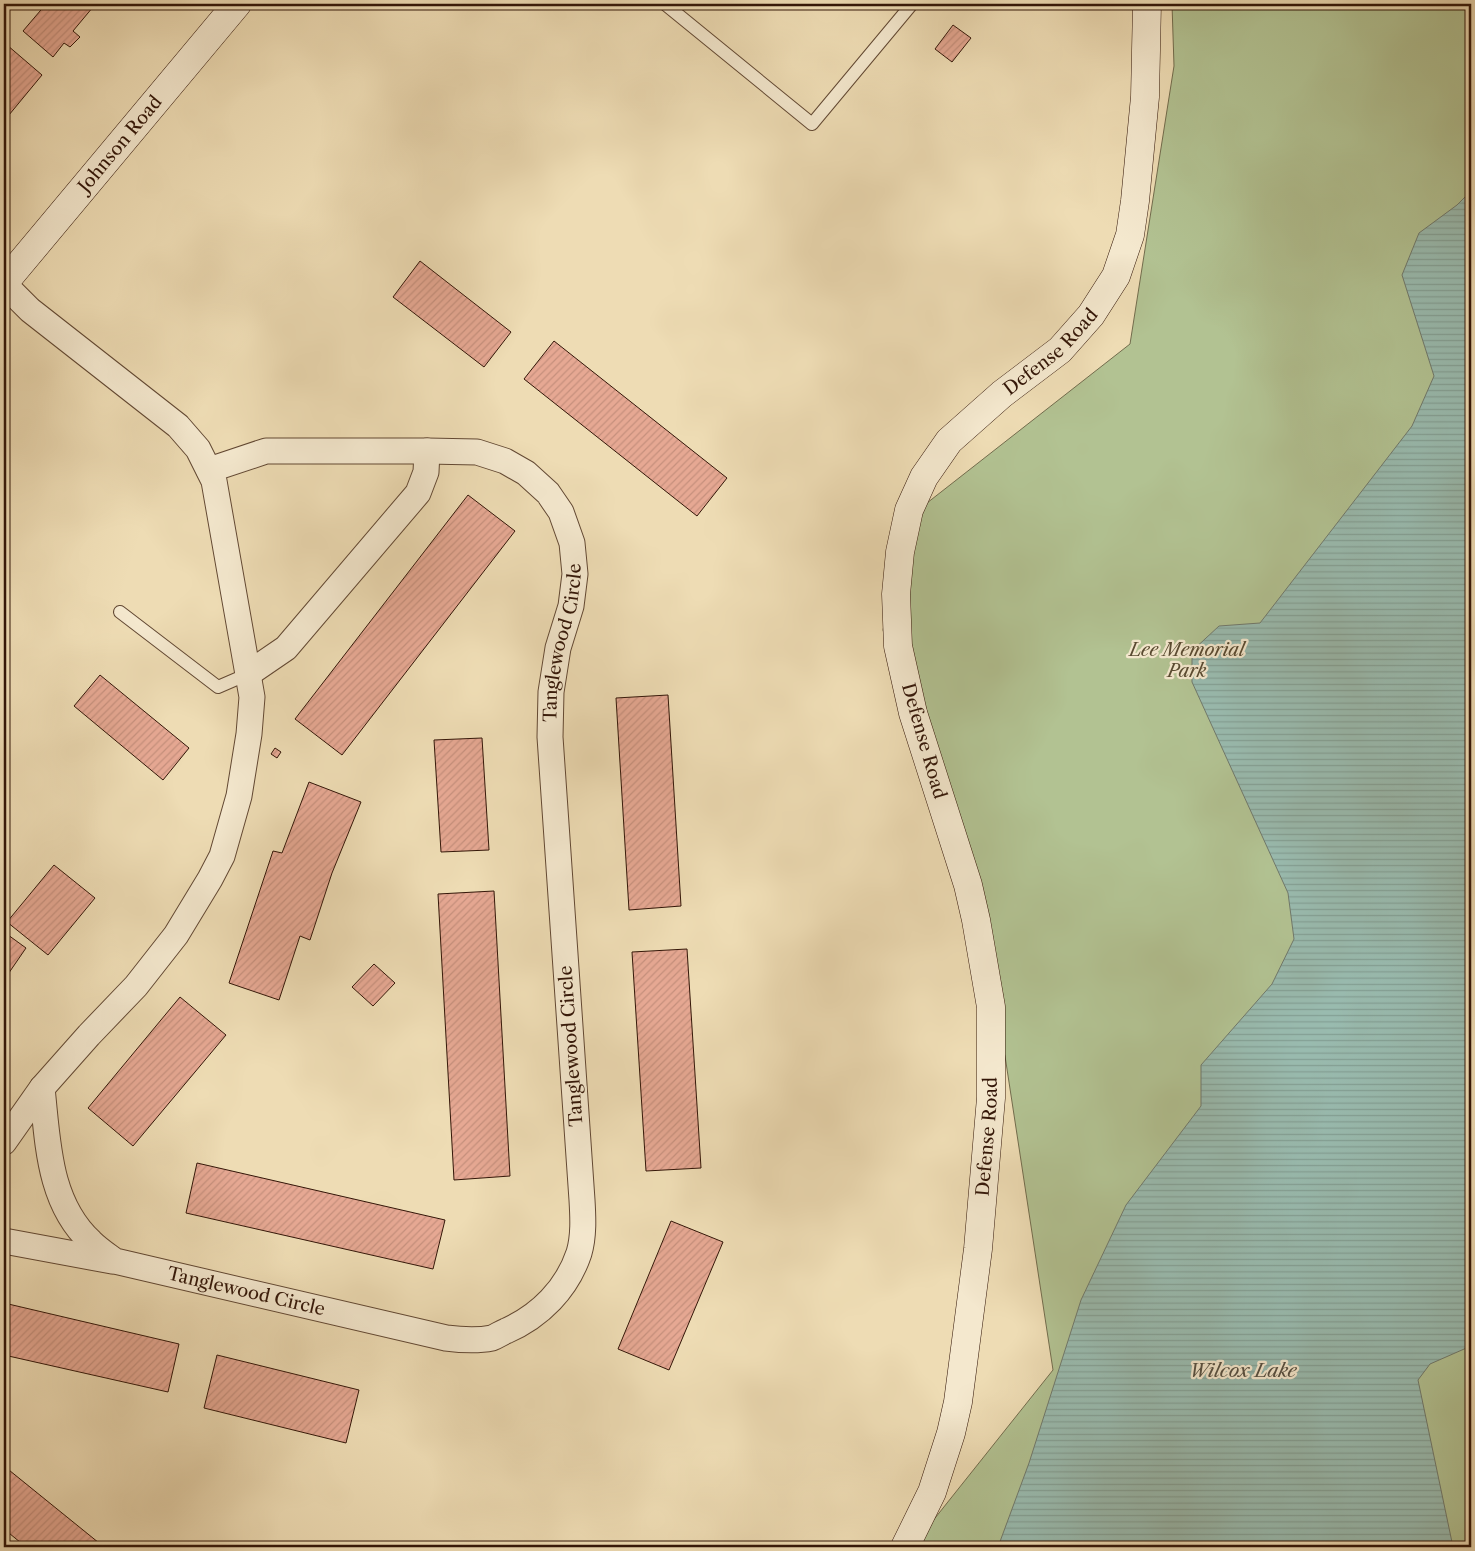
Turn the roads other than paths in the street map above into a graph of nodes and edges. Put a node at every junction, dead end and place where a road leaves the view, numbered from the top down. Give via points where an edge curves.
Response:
1 (237, 4) edge
2 (665, 4) edge
3 (912, 4) edge
4 (1147, 4) edge
5 (4, 284) edge
6 (427, 450) junction
7 (209, 470) junction
8 (120, 612) dead end
9 (248, 674) junction
10 (42, 1088) junction
11 (4, 1142) edge
12 (4, 1241) edge
13 (115, 1261) junction
14 (905, 1547) edge

1 - 5 street, Johnson Road
2 - 3 lane via 812,124
4 - 14 street, Defense Road via 1144,98 1135,200 1130,235 1116,276 1091,315 1060,350 1002,394 949,441 924,476 909,510 900,552 896,594 898,646 913,713 968,886 991,1008 991,1098 982,1211 958,1402 932,1492
5 - 7 street via 30,310 178,426 198,449
6 - 7 street, Tanglewood Circle via 266,451
6 - 9 street via 426,472 418,493 286,648
6 - 13 street, Tanglewood Circle via 477,452 526,472 548,492 561,512 572,543 575,574 551,692 550,737 582,1200 583,1230 579,1252 567,1280 549,1303 521,1325 492,1338 467,1341
7 - 9 street via 214,481
8 - 9 lane via 218,687
9 - 10 street via 252,696 249,734 239,796 222,856 176,935 136,986
10 - 11 street
10 - 13 street, Tanglewood Circle via 49,1157 56,1188 70,1217 90,1241
12 - 13 street

